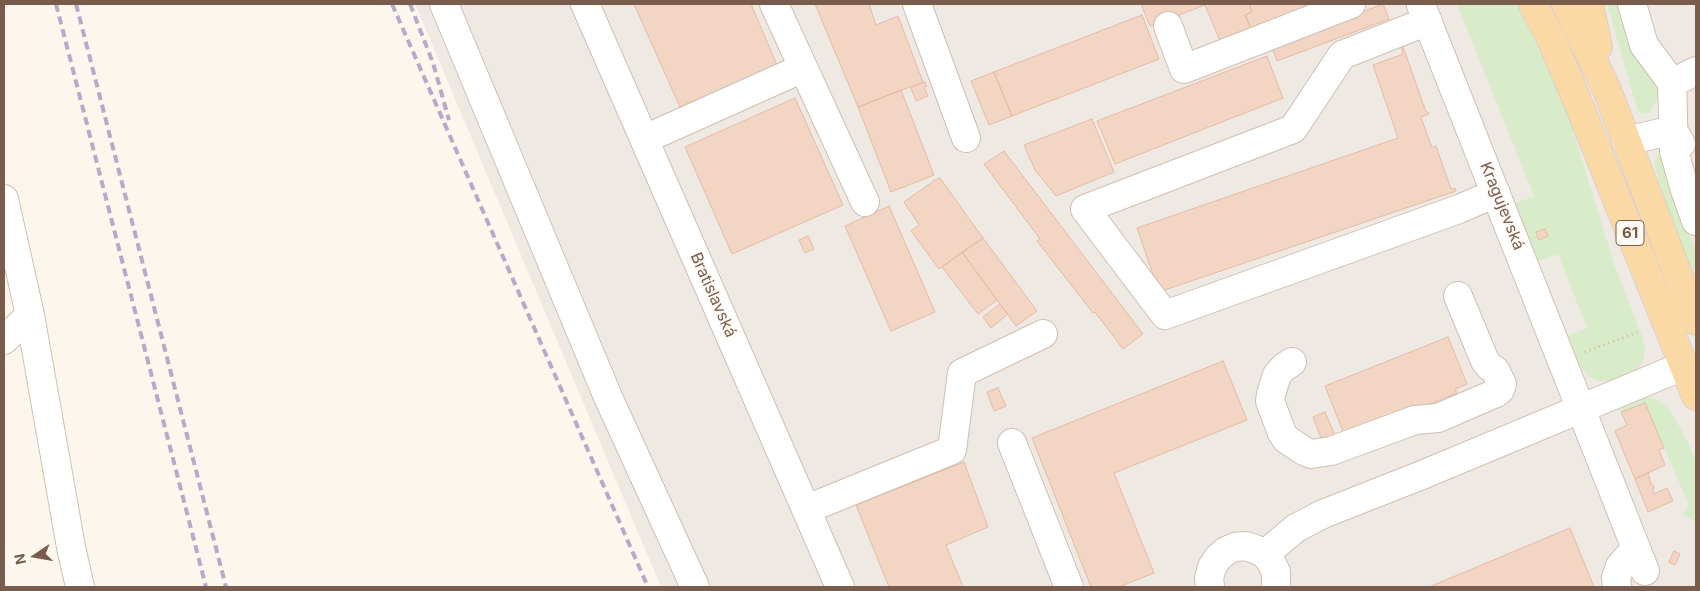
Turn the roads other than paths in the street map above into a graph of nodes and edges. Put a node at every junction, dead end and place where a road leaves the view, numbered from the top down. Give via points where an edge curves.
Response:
1 (444, 4) edge
2 (585, 4) edge
3 (774, 4) edge
4 (917, 4) edge
5 (1351, 4) edge
6 (1533, 4) edge
7 (1566, 4) edge
8 (1590, 4) edge
9 (1632, 4) edge
10 (1424, 12) edge
11 (1168, 26) dead end
12 (803, 68) junction
13 (1696, 71) edge
14 (1672, 83) junction
15 (1607, 90) junction
16 (1673, 130) junction
17 (966, 138) dead end
18 (645, 139) junction
19 (1626, 141) junction
20 (1696, 169) edge
21 (1496, 193) junction
22 (4, 199) edge
23 (865, 202) dead end
24 (1696, 220) edge
25 (1458, 296) dead end
26 (30, 315) junction
27 (1696, 321) edge
28 (1043, 334) dead end
29 (4, 340) edge
30 (1683, 366) junction
31 (1284, 368) dead end
32 (1696, 396) edge
33 (1582, 408) junction
34 (1012, 443) dead end
35 (807, 509) junction
36 (1265, 554) junction
37 (80, 587) edge
38 (695, 587) edge
39 (840, 587) edge
40 (1070, 587) edge
41 (1210, 587) edge
42 (1276, 587) edge
43 (1617, 587) edge

1 - 38 street via 608,397
2 - 18 street, Bratislavská
3 - 12 street
4 - 17 street
5 - 11 street via 1184,70
6 - 30 main road, 61 via 1577,100
7 - 15 main road
8 - 15 main road
9 - 14 street via 1644,45
10 - 21 street, Kragujevská
10 - 21 street via 1342,55 1293,129 1085,209 1165,315
12 - 18 street
12 - 23 street
13 - 14 street
14 - 16 street
15 - 19 main road, 61
16 - 19 street
16 - 20 street
16 - 24 street via 1674,151
18 - 35 street, Bratislavská
19 - 27 main road, 61
21 - 33 street, Kragujevská
22 - 26 street
25 - 31 street via 1485,360 1502,384 1496,393 1438,418 1415,420 1331,452 1312,454 1286,439 1270,401 1270,394
26 - 29 street
26 - 37 street via 70,548
28 - 35 street via 962,373 952,450
30 - 32 main road, 61
30 - 33 street
33 - 36 street via 1323,514 1296,528
33 - 43 street, Kragujevská via 1641,559 1620,566
34 - 40 street
35 - 39 street, Bratislavská
36 - 41 street via 1246,546 1226,551 1212,567
36 - 42 street via 1276,572

